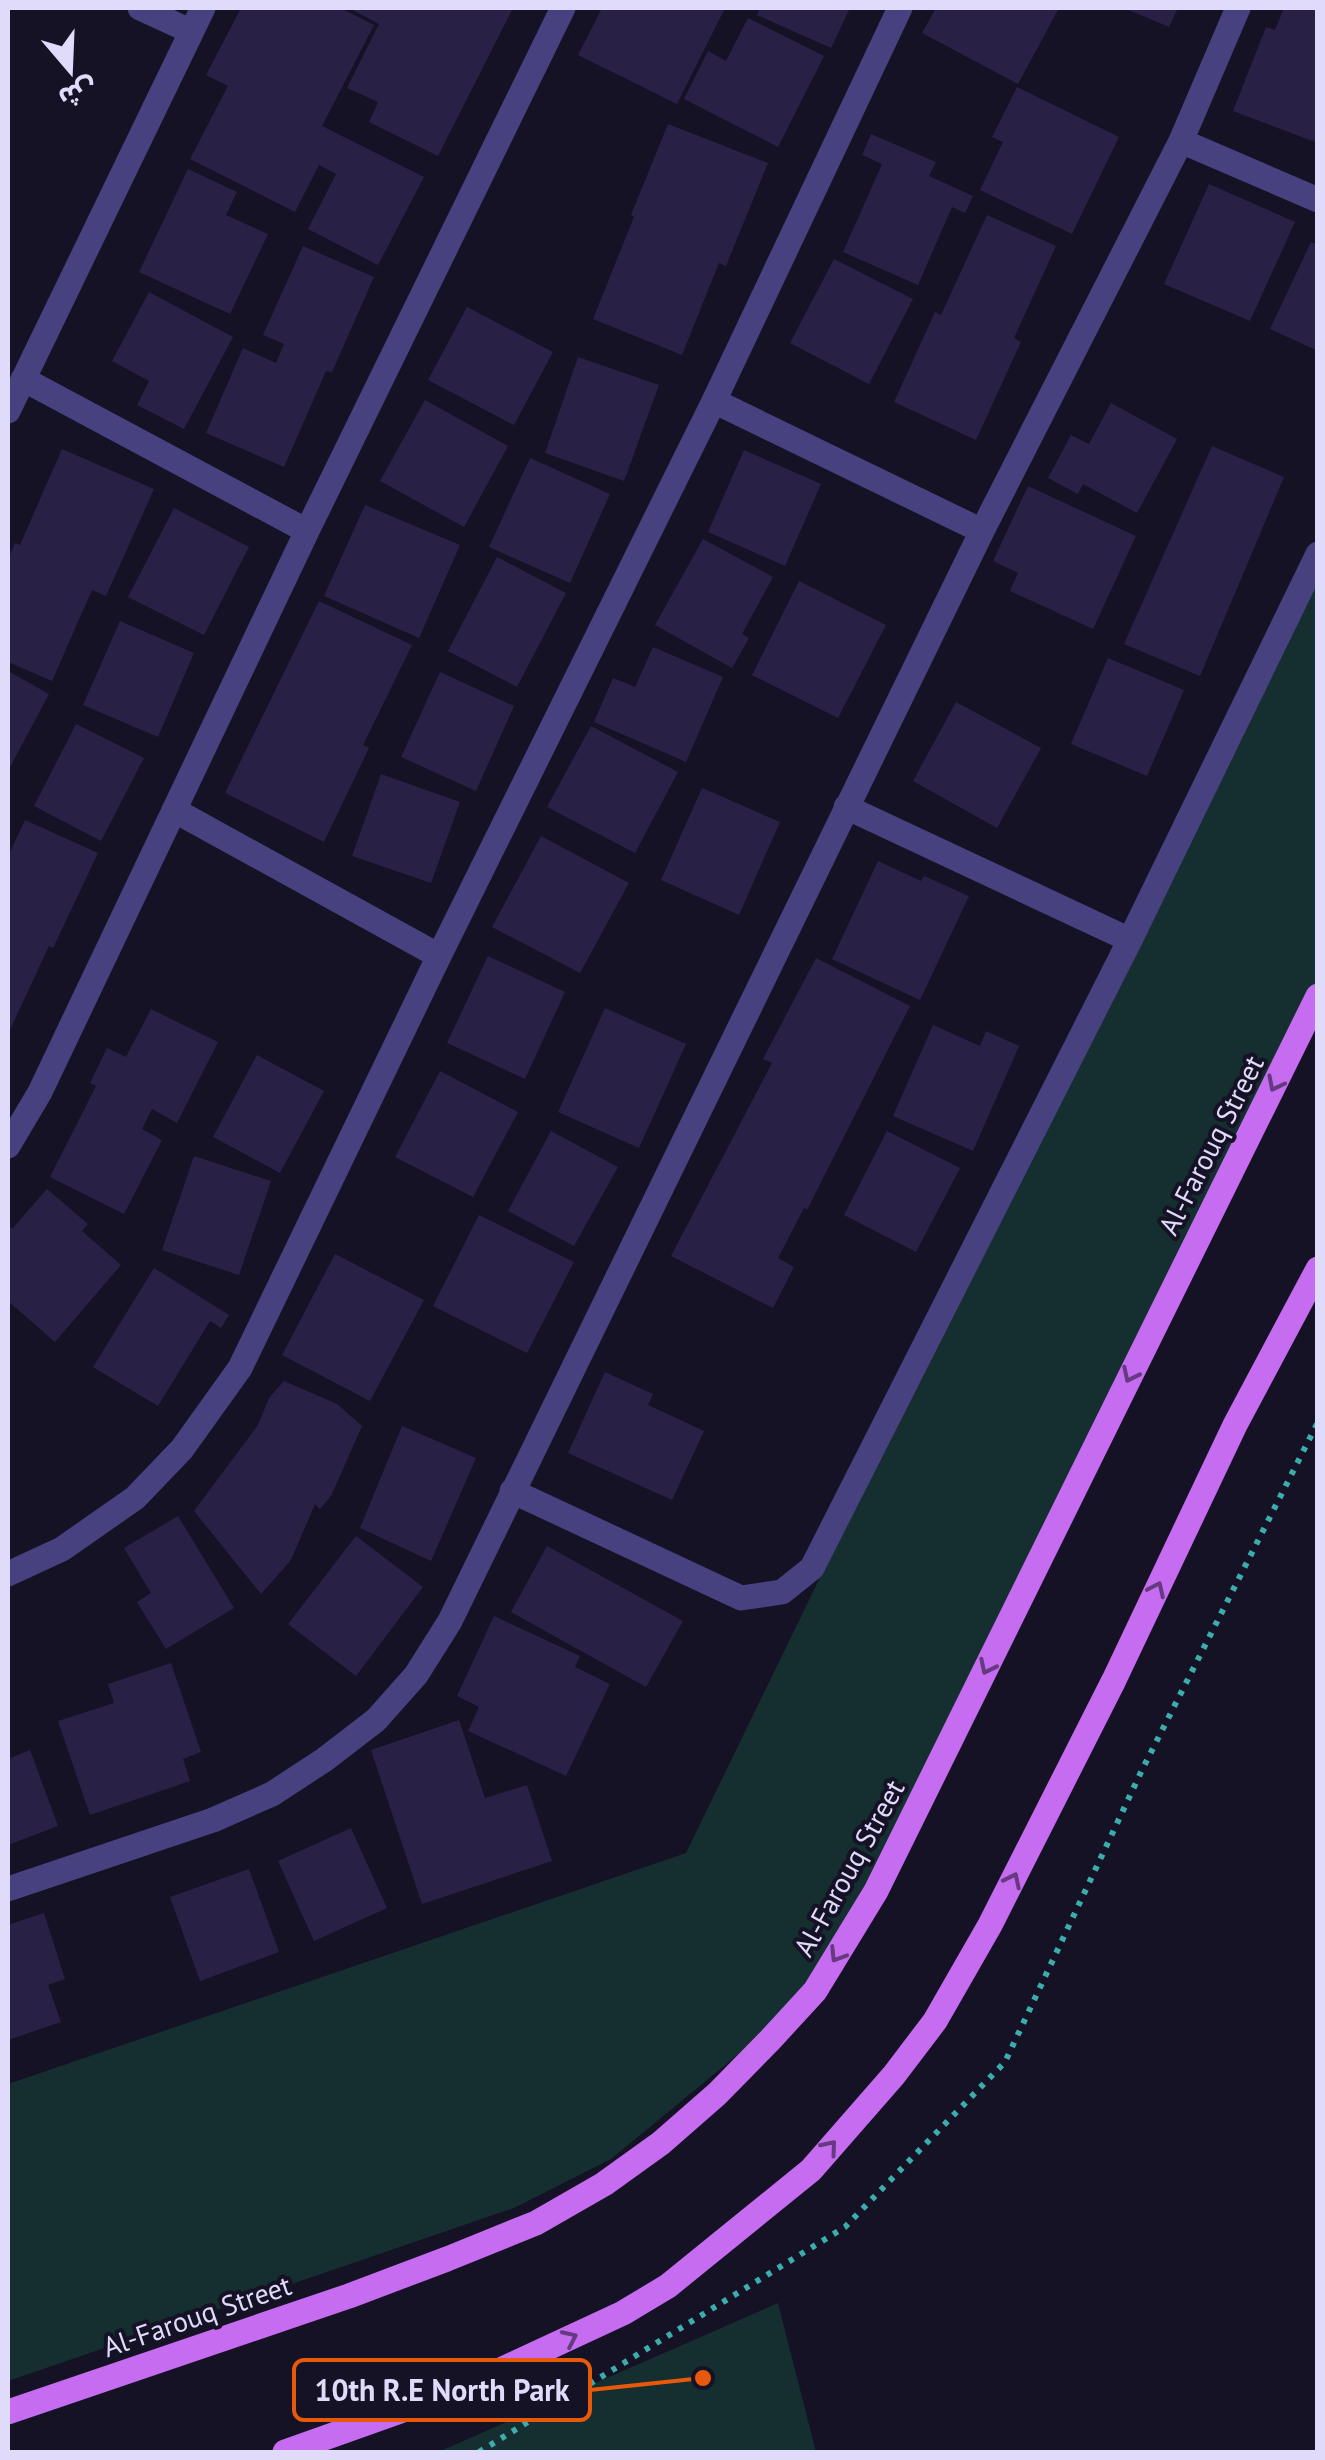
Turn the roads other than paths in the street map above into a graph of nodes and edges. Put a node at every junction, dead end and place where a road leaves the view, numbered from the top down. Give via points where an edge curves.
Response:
1 (140, 8) edge
2 (203, 8) edge
3 (563, 8) edge
4 (900, 8) edge
5 (1238, 8) edge
6 (190, 31) junction
7 (1180, 141) junction
8 (1318, 200) edge
9 (23, 380) junction
10 (714, 401) junction
11 (8, 411) edge
12 (982, 530) junction
13 (307, 531) junction
14 (1318, 554) edge
15 (846, 808) junction
16 (174, 810) junction
17 (1130, 940) junction
18 (439, 956) junction
19 (1318, 996) edge
20 (8, 1146) edge
21 (1318, 1268) edge
22 (512, 1491) junction
23 (8, 1574) edge
24 (8, 1890) edge
25 (8, 2412) edge
26 (285, 2452) edge

1 - 6 street
2 - 6 street
3 - 13 street
4 - 10 street
5 - 7 street
6 - 9 street
7 - 8 street
7 - 12 street
9 - 11 street
9 - 13 street
10 - 12 street
10 - 18 street
12 - 15 street
13 - 16 street
14 - 17 street
15 - 17 street
15 - 22 street
16 - 18 street
16 - 20 street
17 - 22 street via 812,1568 782,1592 741,1598
18 - 23 street via 240,1368 182,1449 135,1498 62,1548
19 -> 25 main road, Al-Farouq Street via 876,1891 815,1991 770,2040 661,2143 536,2223 349,2296
26 -> 21 main road via 468,2386 668,2286 811,2170 894,2075 935,2021 990,1925
22 - 24 street via 450,1621 416,1675 376,1720 272,1794

